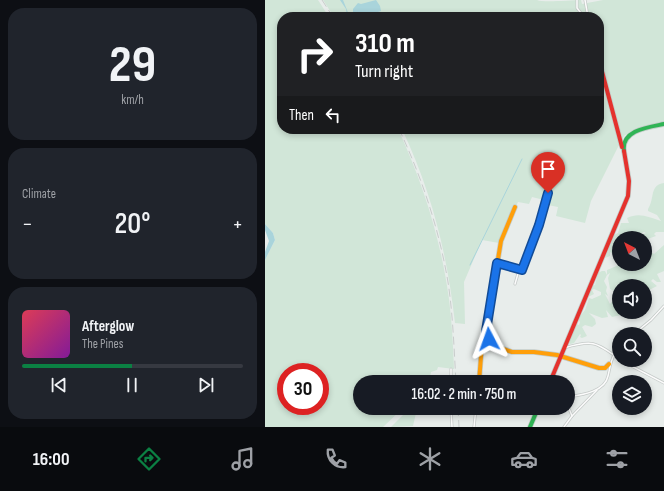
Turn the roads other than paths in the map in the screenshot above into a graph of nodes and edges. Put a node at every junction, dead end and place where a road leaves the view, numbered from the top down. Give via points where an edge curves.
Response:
1 (577, 0) edge
2 (585, 0) edge
3 (580, 12) edge
4 (587, 12) edge
5 (604, 79) edge
6 (664, 124) edge
7 (623, 150) junction
8 (548, 193) dead end
9 (515, 207) dead end
10 (497, 263) junction
11 (519, 270) junction
12 (515, 284) dead end
13 (664, 306) edge
14 (642, 327) edge
15 (486, 331) junction
16 (483, 344) junction
17 (493, 345) junction
18 (564, 348) junction
19 (612, 354) edge
20 (561, 356) junction
21 (612, 359) edge
22 (609, 364) junction
23 (635, 367) edge
24 (451, 369) dead end
25 (451, 375) edge
26 (480, 375) edge
27 (553, 375) edge
28 (664, 382) edge
29 (597, 390) junction
30 (575, 395) edge
31 (451, 415) edge
32 (475, 415) edge
33 (536, 415) edge
34 (572, 416) joint
35 (452, 427) edge
36 (474, 427) edge
37 (530, 427) edge
38 (563, 427) edge

1 - 3 street via 577,8
2 - 4 street
5 - 7 street
6 - 7 street via 633,132 625,139
7 - 18 street via 629,177 628,196
8 - 11 street via 539,225 522,270
9 - 10 street via 501,241
10 - 11 street
10 - 15 street
11 - 12 street
13 - 14 street
15 - 16 street
15 - 17 street
16 - 17 street
16 - 26 street
17 - 20 street via 512,352
18 - 19 street via 588,342 601,346
18 - 20 street
20 - 22 street via 599,368 605,368
20 - 27 street
21 - 22 street
22 - 29 street via 608,378
23 - 28 street
24 - 25 street
29 - 30 street
29 - 34 street
31 - 35 street
32 - 36 street
33 - 37 street
34 - 38 street

